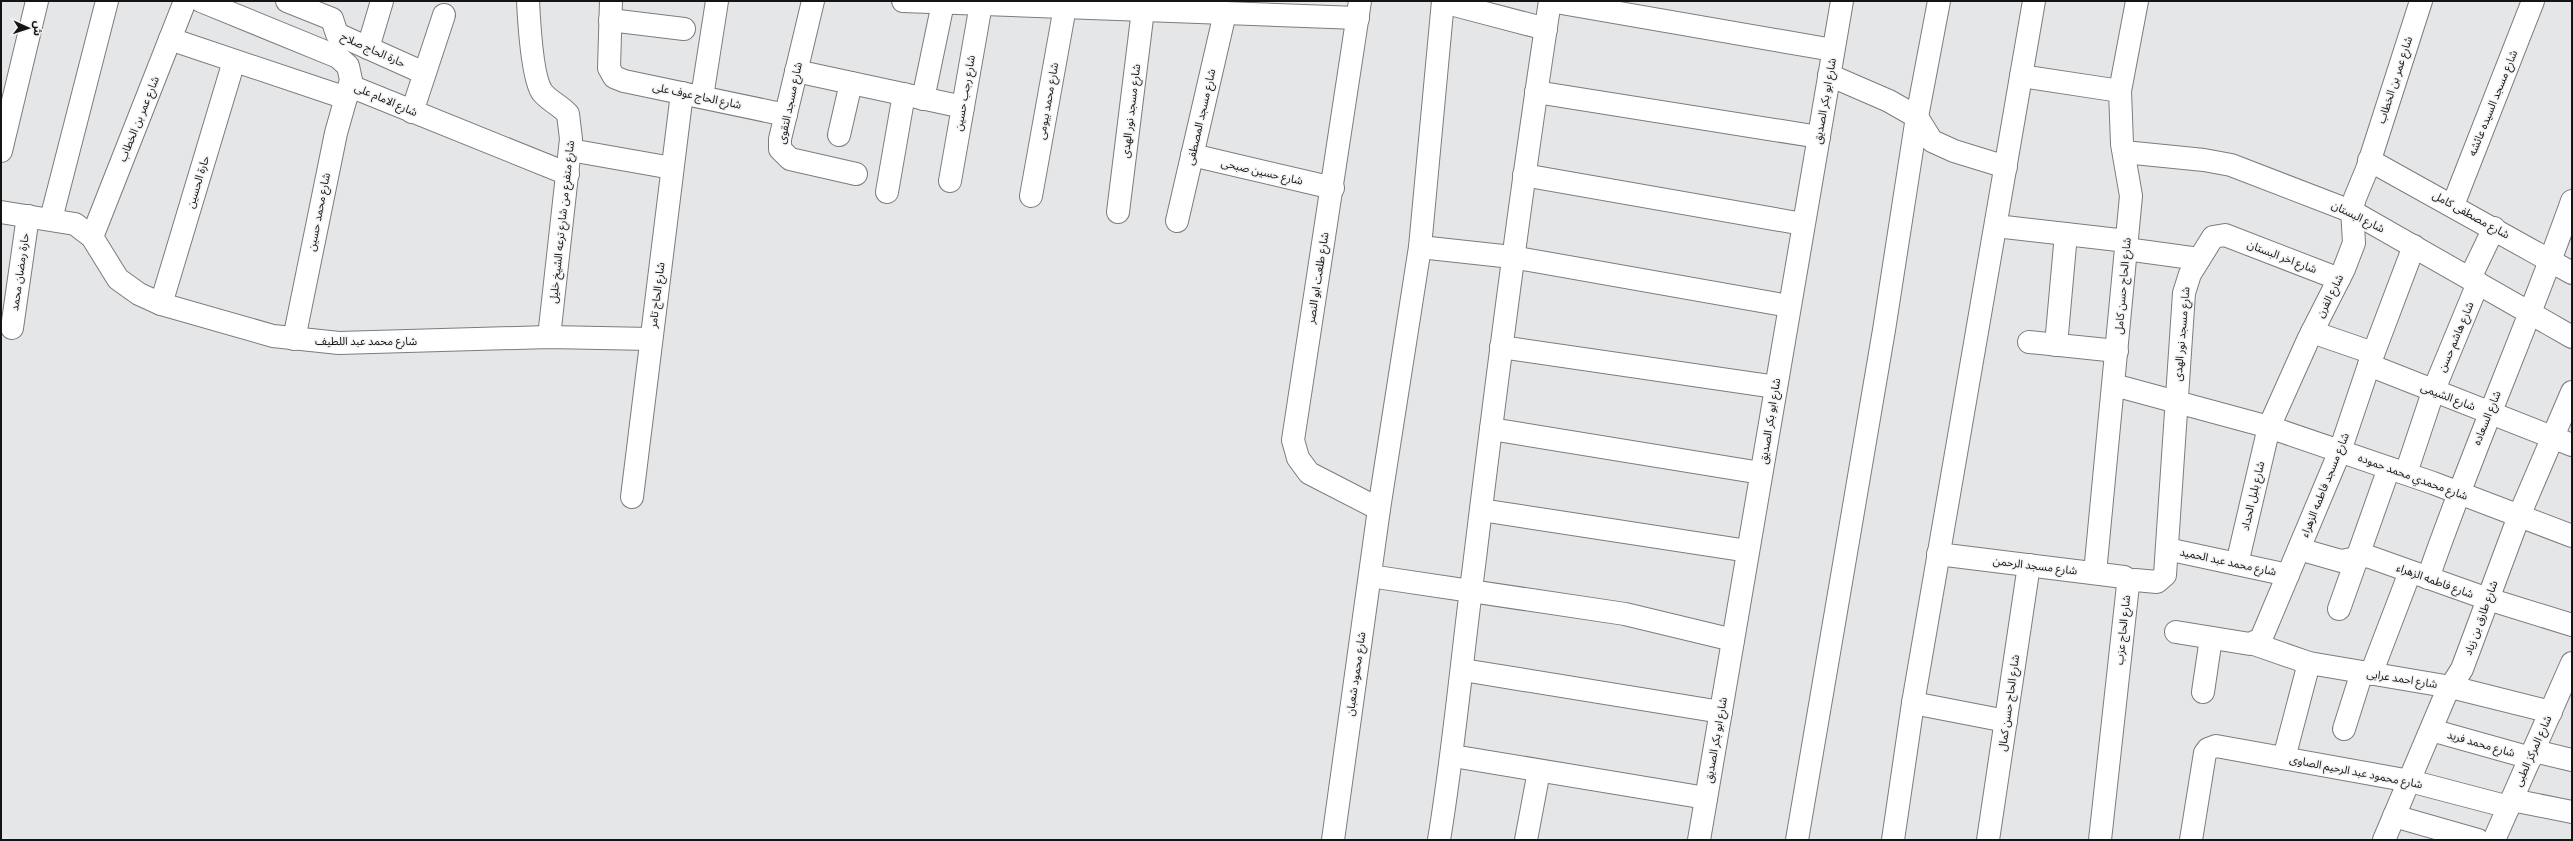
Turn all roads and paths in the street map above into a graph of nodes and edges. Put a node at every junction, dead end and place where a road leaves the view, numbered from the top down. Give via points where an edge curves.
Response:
1 (37, 1) edge
2 (107, 1) edge
3 (185, 1) edge
4 (201, 1) edge
5 (278, 1) edge
6 (287, 1) edge
7 (382, 1) edge
8 (528, 1) edge
9 (717, 1) edge
10 (813, 1) edge
11 (903, 1) edge
12 (1443, 1) edge
13 (1550, 1) edge
14 (1842, 1) edge
15 (1939, 1) edge
16 (2034, 1) edge
17 (2137, 1) edge
18 (2421, 1) edge
19 (2533, 1) edge
20 (943, 2) junction
21 (981, 4) junction
22 (1065, 7) junction
23 (1359, 9) edge
24 (611, 10) edge
25 (1143, 10) junction
26 (1224, 13) junction
27 (444, 15) dead end
28 (269, 29) junction
29 (684, 29) dead end
30 (1546, 29) junction
31 (170, 39) junction
32 (368, 48) junction
33 (1833, 50) junction
34 (234, 61) junction
35 (796, 71) junction
36 (424, 73) junction
37 (1829, 75) junction
38 (2021, 76) junction
39 (851, 83) junction
40 (2120, 91) junction
41 (348, 92) junction
42 (1536, 92) junction
43 (692, 95) junction
44 (914, 96) junction
45 (963, 107) junction
46 (412, 112) junction
47 (786, 115) junction
48 (1917, 117) junction
49 (839, 135) dead end
50 (1819, 137) junction
51 (570, 150) junction
52 (1, 151) edge
53 (2124, 152) junction
54 (1192, 155) junction
55 (2369, 160) junction
56 (2006, 167) junction
57 (672, 168) junction
58 (568, 174) junction
59 (856, 174) dead end
60 (1524, 175) junction
61 (950, 181) dead end
62 (1333, 188) junction
63 (887, 192) dead end
64 (1031, 196) dead end
65 (2572, 202) edge
66 (2453, 204) junction
67 (1, 212) edge
68 (1118, 212) dead end
69 (2353, 212) junction
70 (28, 216) junction
71 (51, 219) junction
72 (1177, 221) dead end
73 (1803, 224) junction
74 (1996, 226) junction
75 (2494, 228) junction
76 (2066, 234) junction
77 (2225, 235) joint
78 (92, 237) junction
79 (2127, 245) junction
80 (2414, 246) junction
81 (1420, 247) junction
82 (1512, 257) junction
83 (2199, 259) junction
84 (2551, 260) junction
85 (2572, 273) edge
86 (2339, 279) junction
87 (2474, 280) junction
88 (161, 304) junction
89 (1789, 306) junction
90 (2529, 312) junction
91 (12, 328) dead end
92 (2312, 332) junction
93 (549, 337) junction
94 (2572, 337) edge
95 (294, 339) junction
96 (652, 339) junction
97 (2029, 342) dead end
98 (2056, 345) junction
99 (1501, 347) junction
100 (2117, 351) junction
101 (2371, 359) junction
102 (2114, 385) junction
103 (1776, 387) junction
104 (2433, 392) junction
105 (2572, 392) edge
106 (2177, 403) junction
107 (2489, 413) junction
108 (2269, 427) junction
109 (1491, 429) junction
110 (2562, 441) edge
111 (2340, 451) junction
112 (2397, 471) junction
113 (1762, 473) junction
114 (2457, 492) junction
115 (632, 497) dead end
116 (1379, 509) junction
117 (1481, 510) junction
118 (2519, 516) junction
119 (2572, 536) edge
120 (2168, 549) junction
121 (2299, 549) junction
122 (1748, 551) junction
123 (1938, 554) junction
124 (2358, 557) junction
125 (2237, 564) junction
126 (2029, 565) junction
127 (2095, 573) junction
128 (2288, 575) junction
129 (2419, 575) junction
130 (1370, 576) junction
131 (2131, 581) junction
132 (1471, 591) junction
133 (2488, 599) junction
134 (2339, 609) dead end
135 (2572, 625) edge
136 (2176, 632) dead end
137 (2211, 638) junction
138 (1733, 640) junction
139 (2254, 644) junction
140 (2572, 662) edge
141 (2309, 663) junction
142 (1463, 670) junction
143 (2367, 673) junction
144 (2451, 687) junction
145 (2203, 692) dead end
146 (1913, 703) junction
147 (2560, 705) edge
148 (1721, 712) junction
149 (2006, 721) junction
150 (2344, 729) dead end
151 (2431, 730) junction
152 (2532, 754) junction
153 (1453, 756) junction
154 (2284, 758) junction
155 (2572, 760) edge
156 (1539, 771) junction
157 (2410, 781) junction
158 (1706, 798) junction
159 (2510, 804) junction
160 (2572, 812) edge
161 (2394, 816) junction
162 (1334, 840) edge
163 (1439, 840) edge
164 (1526, 840) edge
165 (1699, 840) edge
166 (1797, 840) edge
167 (1893, 840) edge
168 (1988, 840) edge
169 (2100, 840) edge
170 (2191, 840) edge
171 (2384, 840) edge
172 (2478, 840) edge
173 (2494, 840) edge

1 - 52 street
2 - 71 street
3 - 31 street, شارع عمر بن الخطاب
4 - 28 street, شارع الامام على
5 - 28 street
6 - 32 street, حارة الحاج صلاح via 332,19 337,34
7 - 32 street
8 - 51 street, شارع متفرع من شارع ترعه الشيخ خليل via 531,42 539,86 546,96 568,114
9 - 43 street, شارع الحاج تامر
10 - 35 street, شارع مسجد التقوى
11 - 20 street
12 - 30 street
12 - 81 street, شارع محمود شعبان
13 - 30 street
13 - 33 street
14 - 33 street, شارع ابو بكر الصديق
15 - 48 street
16 - 38 street
17 - 40 street, شارع الحاج حسن كامل
18 - 55 street, شارع عمر بن الخطاب
19 - 66 street, شارع مسجد السيده عائشه
20 - 21 street
20 - 44 street
21 - 22 street
21 - 45 street, شارع رجب حسين
22 - 25 street
22 - 64 street, شارع محمد بيومى
23 - 26 street
23 - 62 street, شارع طلعت ابو النصر
24 - 29 street
24 - 43 street, شارع الحاج عوف على via 610,73 619,80
25 - 26 street
25 - 68 street, شارع مسجد نور الهدى
26 - 54 street, شارع مسجد المصطفى
27 - 36 street
28 - 41 street, شارع الامام على via 344,60 351,72
30 - 42 street
31 - 34 street
31 - 78 street, شارع عمر بن الخطاب
32 - 36 street, حارة الحاج صلاح
33 - 37 street, شارع ابو بكر الصديق
34 - 41 street
34 - 88 street, حارة الحسين
35 - 39 street
35 - 47 street, شارع مسجد التقوى
36 - 46 street
37 - 48 street via 1889,101
37 - 50 street, شارع ابو بكر الصديق
38 - 40 street
38 - 56 street
39 - 44 street
39 - 49 street
40 - 53 street, شارع الحاج حسن كامل via 2119,112
41 - 46 street, شارع الامام على
41 - 95 street, شارع محمد حسين via 334,139
42 - 50 street
42 - 60 street
43 - 47 street, شارع الحاج عوف على
43 - 57 street, شارع الحاج تامر
44 - 45 street
44 - 63 street
45 - 61 street, شارع رجب حسين
46 - 58 street, شارع الامام على
47 - 59 street, شارع مسجد التقوى via 779,144 786,157
48 - 56 street via 1932,141 1954,151
48 - 166 street via 1884,330
50 - 73 street, شارع ابو بكر الصديق
51 - 57 street
51 - 58 street, شارع متفرع من شارع ترعه الشيخ خليل
53 - 69 street, شارع البستان via 2231,165
53 - 79 street, شارع الحاج حسن كامل via 2131,196
54 - 62 street, شارع حسين صبحى
54 - 72 street, شارع مسجد المصطفى
55 - 66 street, شارع مصطفى كامل
55 - 69 street, شارع الفرن via 2355,198
56 - 74 street
57 - 96 street, شارع الحاج تامر
58 - 93 street, شارع متفرع من شارع ترعه الشيخ خليل
60 - 73 street
60 - 82 street
62 - 116 street, شارع طلعت ابو النصر via 1293,440 1298,458 1309,473
65 - 84 street, شارع السعاده
66 - 75 street, شارع مصطفى كامل
67 - 70 street, شارع محمد عبد اللطيف
69 - 80 street, شارع البستان
69 - 86 street, شارع الفرن via 2354,243
70 - 71 street, شارع محمد عبد اللطيف
70 - 91 street, حارة رمضان محمد
71 - 78 street, شارع محمد عبد اللطيف via 75,224
73 - 89 street, شارع ابو بكر الصديق
74 - 76 street
74 - 123 street
75 - 84 street, شارع مصطفى كامل
75 - 87 street, شارع هاشم حسن
76 - 79 street
76 - 98 street
77 - 83 street, شارع مسجد نور الهدى via 2213,237
77 - 86 street, شارع اخر البستان
78 - 88 street, شارع محمد عبد اللطيف via 118,279 128,288
79 - 83 street
79 - 100 street, شارع الحاج حسن كامل
80 - 87 street, شارع البستان
80 - 101 street, شارع مسجد فاطمه الزهراء
81 - 82 street
81 - 116 street, شارع محمود شعبان
82 - 89 street
82 - 99 street
83 - 106 street, شارع مسجد نور الهدى via 2184,293
84 - 85 street, شارع مصطفى كامل
84 - 90 street, شارع السعاده
86 - 92 street, شارع الفرن
87 - 90 street, شارع البستان
87 - 104 street, شارع هاشم حسن
88 - 95 street, شارع محمد عبد اللطيف
89 - 103 street, شارع ابو بكر الصديق
90 - 94 street, شارع البستان
90 - 107 street, شارع السعاده
92 - 101 street, شارع الشيمى
92 - 108 street, شارع الفرن
93 - 95 street, شارع محمد عبد اللطيف via 339,343
93 - 96 street, شارع محمد عبد اللطيف
96 - 115 street, شارع الحاج تامر
97 - 98 street
98 - 100 street
99 - 103 street
99 - 109 street
100 - 102 street, شارع الحاج حسن كامل
101 - 104 street, شارع الشيمى
101 - 111 street, شارع مسجد فاطمه الزهراء
102 - 106 street, شارع محمدي محمد حموده
102 - 127 street, شارع الحاج حسن كامل
103 - 113 street, شارع ابو بكر الصديق
104 - 107 street, شارع الشيمى
104 - 112 street, شارع هاشم حسن
105 - 110 street, شارع طارق بن زياد
106 - 108 street, شارع محمدي محمد حموده
106 - 120 street, شارع الحاج عزب
107 - 110 street, شارع الشيمى
107 - 114 street, شارع السعاده
108 - 111 street, شارع محمدي محمد حموده
108 - 125 street, شارع بلبل الحداد
109 - 113 street
109 - 117 street
110 - 118 street, شارع طارق بن زياد
111 - 112 street, شارع محمدي محمد حموده
111 - 121 street, شارع مسجد فاطمه الزهراء
112 - 114 street, شارع محمدي محمد حموده
112 - 124 street, شارع هاشم حسن
113 - 122 street, شارع ابو بكر الصديق
114 - 118 street, شارع محمدي محمد حموده
114 - 129 street, شارع السعاده
116 - 130 street, شارع محمود شعبان
117 - 122 street
117 - 132 street
118 - 119 street, شارع محمدي محمد حموده
118 - 133 street, شارع طارق بن زياد
120 - 125 street, شارع محمد عبد الحميد
120 - 131 street, شارع الحاج عزب via 2161,580
121 - 124 street, شارع فاطمه الزهراء via 2341,561
121 - 128 street, شارع مسجد فاطمه الزهراء
122 - 138 street, شارع ابو بكر الصديق
123 - 126 street, شارع مسجد الرحمن
123 - 146 street
124 - 129 street, شارع فاطمه الزهراء via 2367,556
124 - 134 street, شارع هاشم حسن
125 - 128 street, شارع محمد عبد الحميد
126 - 127 street, شارع مسجد الرحمن
126 - 149 street, شارع الحاج حسن كمال
127 - 131 street, شارع مسجد الرحمن via 2124,577
128 - 139 street, شارع مسجد فاطمه الزهراء via 2261,639
129 - 133 street, شارع فاطمه الزهراء
129 - 143 street, شارع السعاده
130 - 132 street
130 - 162 street, شارع محمود شعبان
131 - 169 street, شارع الحاج عزب via 2128,585
132 - 138 street via 1625,614
132 - 142 street
133 - 135 street, شارع فاطمه الزهراء
133 - 144 street, شارع طارق بن زياد via 2462,669
136 - 137 street
137 - 139 street
137 - 145 street
138 - 148 street, شارع ابو بكر الصديق
139 - 141 street, شارع احمد عرابى
140 - 147 street, شارع المركز الطبى
141 - 143 street, شارع احمد عرابى
141 - 154 street
142 - 148 street
142 - 153 street
143 - 144 street, شارع احمد عرابى
143 - 150 street, شارع السعاده
144 - 147 street, شارع احمد عرابى
144 - 151 street, شارع طارق بن زياد
146 - 149 street
146 - 167 street
147 - 152 street, شارع المركز الطبى
148 - 158 street, شارع ابو بكر الصديق
149 - 168 street, شارع الحاج حسن كمال
151 - 152 street, شارع محمد فريد
151 - 157 street, شارع طارق بن زياد
152 - 155 street, شارع محمد فريد
152 - 159 street, شارع المركز الطبى
153 - 156 street
153 - 163 street
154 - 157 street, شارع محمود عبد الرحيم الصاوى
154 - 170 street, شارع محمود عبد الرحيم الصاوى via 2216,746 2208,749 2205,754
156 - 158 street
156 - 164 street
157 - 159 street, شارع محمود عبد الرحيم الصاوى
157 - 161 street, شارع طارق بن زياد
158 - 165 street, شارع ابو بكر الصديق
159 - 160 street, شارع محمود عبد الرحيم الصاوى
159 - 173 street, شارع المركز الطبى
161 - 171 street, شارع طارق بن زياد
161 - 172 street

